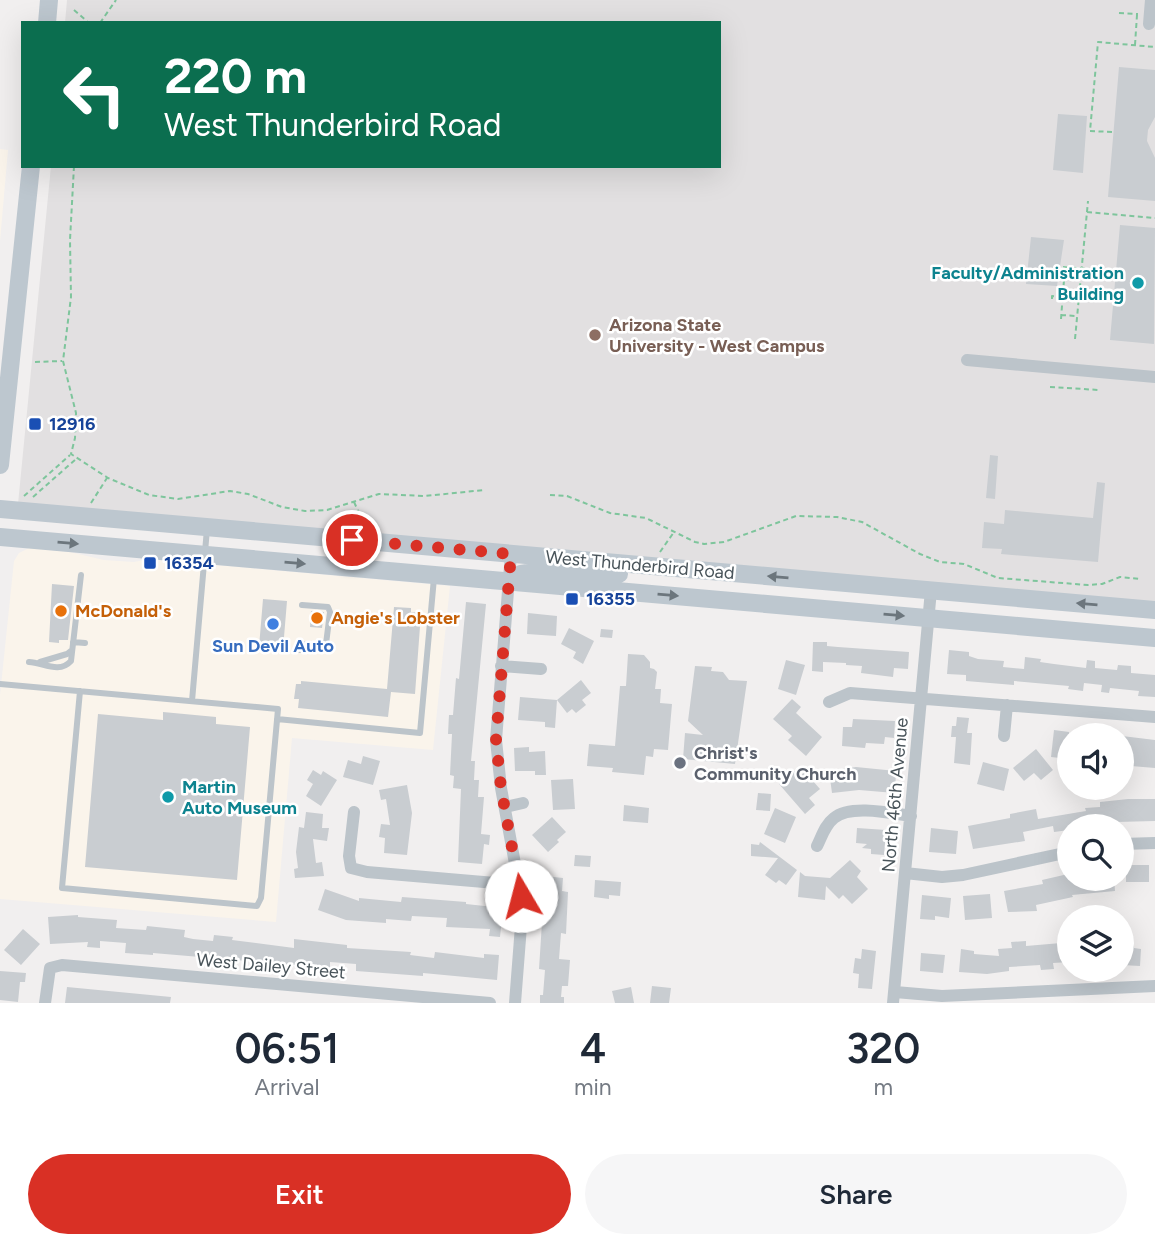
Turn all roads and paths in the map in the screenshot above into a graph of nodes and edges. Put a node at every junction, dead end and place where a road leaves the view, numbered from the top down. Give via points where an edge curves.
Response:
1 (49, 0) edge
2 (116, 0) edge
3 (1152, 4) edge
4 (74, 10) dead end
5 (1119, 13) dead end
6 (47, 21) edge
7 (87, 21) edge
8 (101, 21) edge
9 (1149, 24) dead end
10 (1135, 45) junction
11 (1155, 47) edge
12 (1112, 132) dead end
13 (31, 168) edge
14 (74, 168) edge
15 (1088, 201) dead end
16 (1087, 212) junction
17 (1155, 218) edge
18 (1081, 268) junction
19 (1114, 271) dead end
20 (1063, 297) junction
21 (1052, 299) dead end
22 (1077, 317) junction
23 (1075, 339) dead end
24 (967, 360) dead end
25 (63, 361) junction
26 (35, 362) dead end
27 (1155, 377) edge
28 (1050, 387) dead end
29 (1099, 390) dead end
30 (71, 454) junction
31 (77, 458) junction
32 (0, 465) edge
33 (108, 478) junction
34 (484, 490) dead end
35 (550, 495) dead end
36 (24, 496) dead end
37 (29, 501) dead end
38 (354, 502) junction
39 (88, 508) dead end
40 (0, 509) edge
41 (208, 527) junction
42 (674, 531) junction
43 (368, 532) dead end
44 (0, 537) edge
45 (345, 539) junction
46 (660, 552) dead end
47 (511, 554) junction
48 (205, 555) junction
49 (342, 567) junction
50 (678, 568) junction
51 (81, 575) dead end
52 (435, 575) junction
53 (1140, 579) dead end
54 (509, 582) junction
55 (931, 590) junction
56 (302, 605) dead end
57 (1155, 610) edge
58 (929, 618) junction
59 (1155, 638) edge
60 (85, 643) dead end
61 (73, 646) junction
62 (298, 647) dead end
63 (29, 662) dead end
64 (38, 663) junction
65 (501, 666) junction
66 (541, 669) dead end
67 (0, 684) edge
68 (80, 691) junction
69 (922, 699) junction
70 (192, 701) junction
71 (829, 702) dead end
72 (1007, 705) junction
73 (1155, 717) edge
74 (276, 719) junction
75 (1004, 736) dead end
76 (523, 803) dead end
77 (505, 807) junction
78 (354, 812) dead end
79 (911, 816) junction
80 (1155, 843) edge
81 (1134, 844) edge
82 (817, 846) dead end
83 (1057, 855) edge
84 (905, 873) junction
85 (520, 885) junction
86 (1155, 986) edge
87 (894, 998) edge
88 (396, 999) edge
89 (45, 1003) edge
90 (490, 1003) edge
91 (515, 1003) edge

1 - 6 main road
2 - 8 path
3 - 9 street
4 - 7 path
5 - 10 path via 1137,14
10 - 11 path
10 - 12 path via 1098,42 1090,131
13 - 32 main road
14 - 25 path via 71,297
15 - 16 path
16 - 17 path
16 - 18 path
18 - 19 path
18 - 20 path via 1064,267
18 - 22 path
20 - 21 path
20 - 22 path via 1061,317
22 - 23 path
24 - 27 street
25 - 26 path
25 - 30 path via 76,413
28 - 29 path
30 - 31 path
30 - 36 path
31 - 33 path
31 - 37 path
33 - 38 path via 168,498 230,491 305,511
33 - 39 path
34 - 38 path via 425,496 379,494
35 - 42 path via 567,496 610,513 646,518
38 - 43 path
40 - 41 main road, West Thunderbird Road
41 - 45 main road, West Thunderbird Road
41 - 48 lane
42 - 46 path
42 - 53 path via 695,542 713,544 796,516 837,517 862,523 935,561 964,564 998,578 1088,585 1120,577
44 -> 48 main road, West Thunderbird Road
45 - 47 main road, West Thunderbird Road
45 - 49 main road
47 - 50 main road, West Thunderbird Road
47 - 54 street
48 -> 49 main road, West Thunderbird Road
48 - 70 lane
49 - 52 main road, West Thunderbird Road
50 - 54 main road via 644,575 534,572
55 -> 50 main road, West Thunderbird Road
51 - 61 lane
52 - 54 main road, West Thunderbird Road
52 - 74 lane via 420,733
54 -> 58 main road, West Thunderbird Road
54 - 65 street
57 -> 55 main road, West Thunderbird Road
55 - 58 street, North 46th Avenue
56 - 62 lane via 329,608 327,642 317,652
58 - 59 main road, West Thunderbird Road
58 - 69 street, North 46th Avenue
60 - 61 lane
61 - 64 lane via 67,654
61 - 64 lane via 71,661 64,667
63 - 64 lane
65 - 66 street
65 - 77 street via 496,740
67 - 68 lane
68 - 70 lane
68 - 74 lane via 61,888 257,906
69 - 71 street via 850,693
69 - 72 street
69 - 79 street, North 46th Avenue
70 - 74 lane via 278,709
72 - 73 street
72 - 75 street
76 - 77 street
77 - 85 street
78 - 85 street via 351,868
79 - 82 street via 843,812 827,826
79 - 84 street, North 46th Avenue
80 - 81 street
83 - 84 street via 963,875
84 - 87 street, North 46th Avenue
85 - 91 street
86 - 87 street
88 - 89 street, West Dailey Street via 62,965 50,968
88 - 90 street, West Dailey Street

